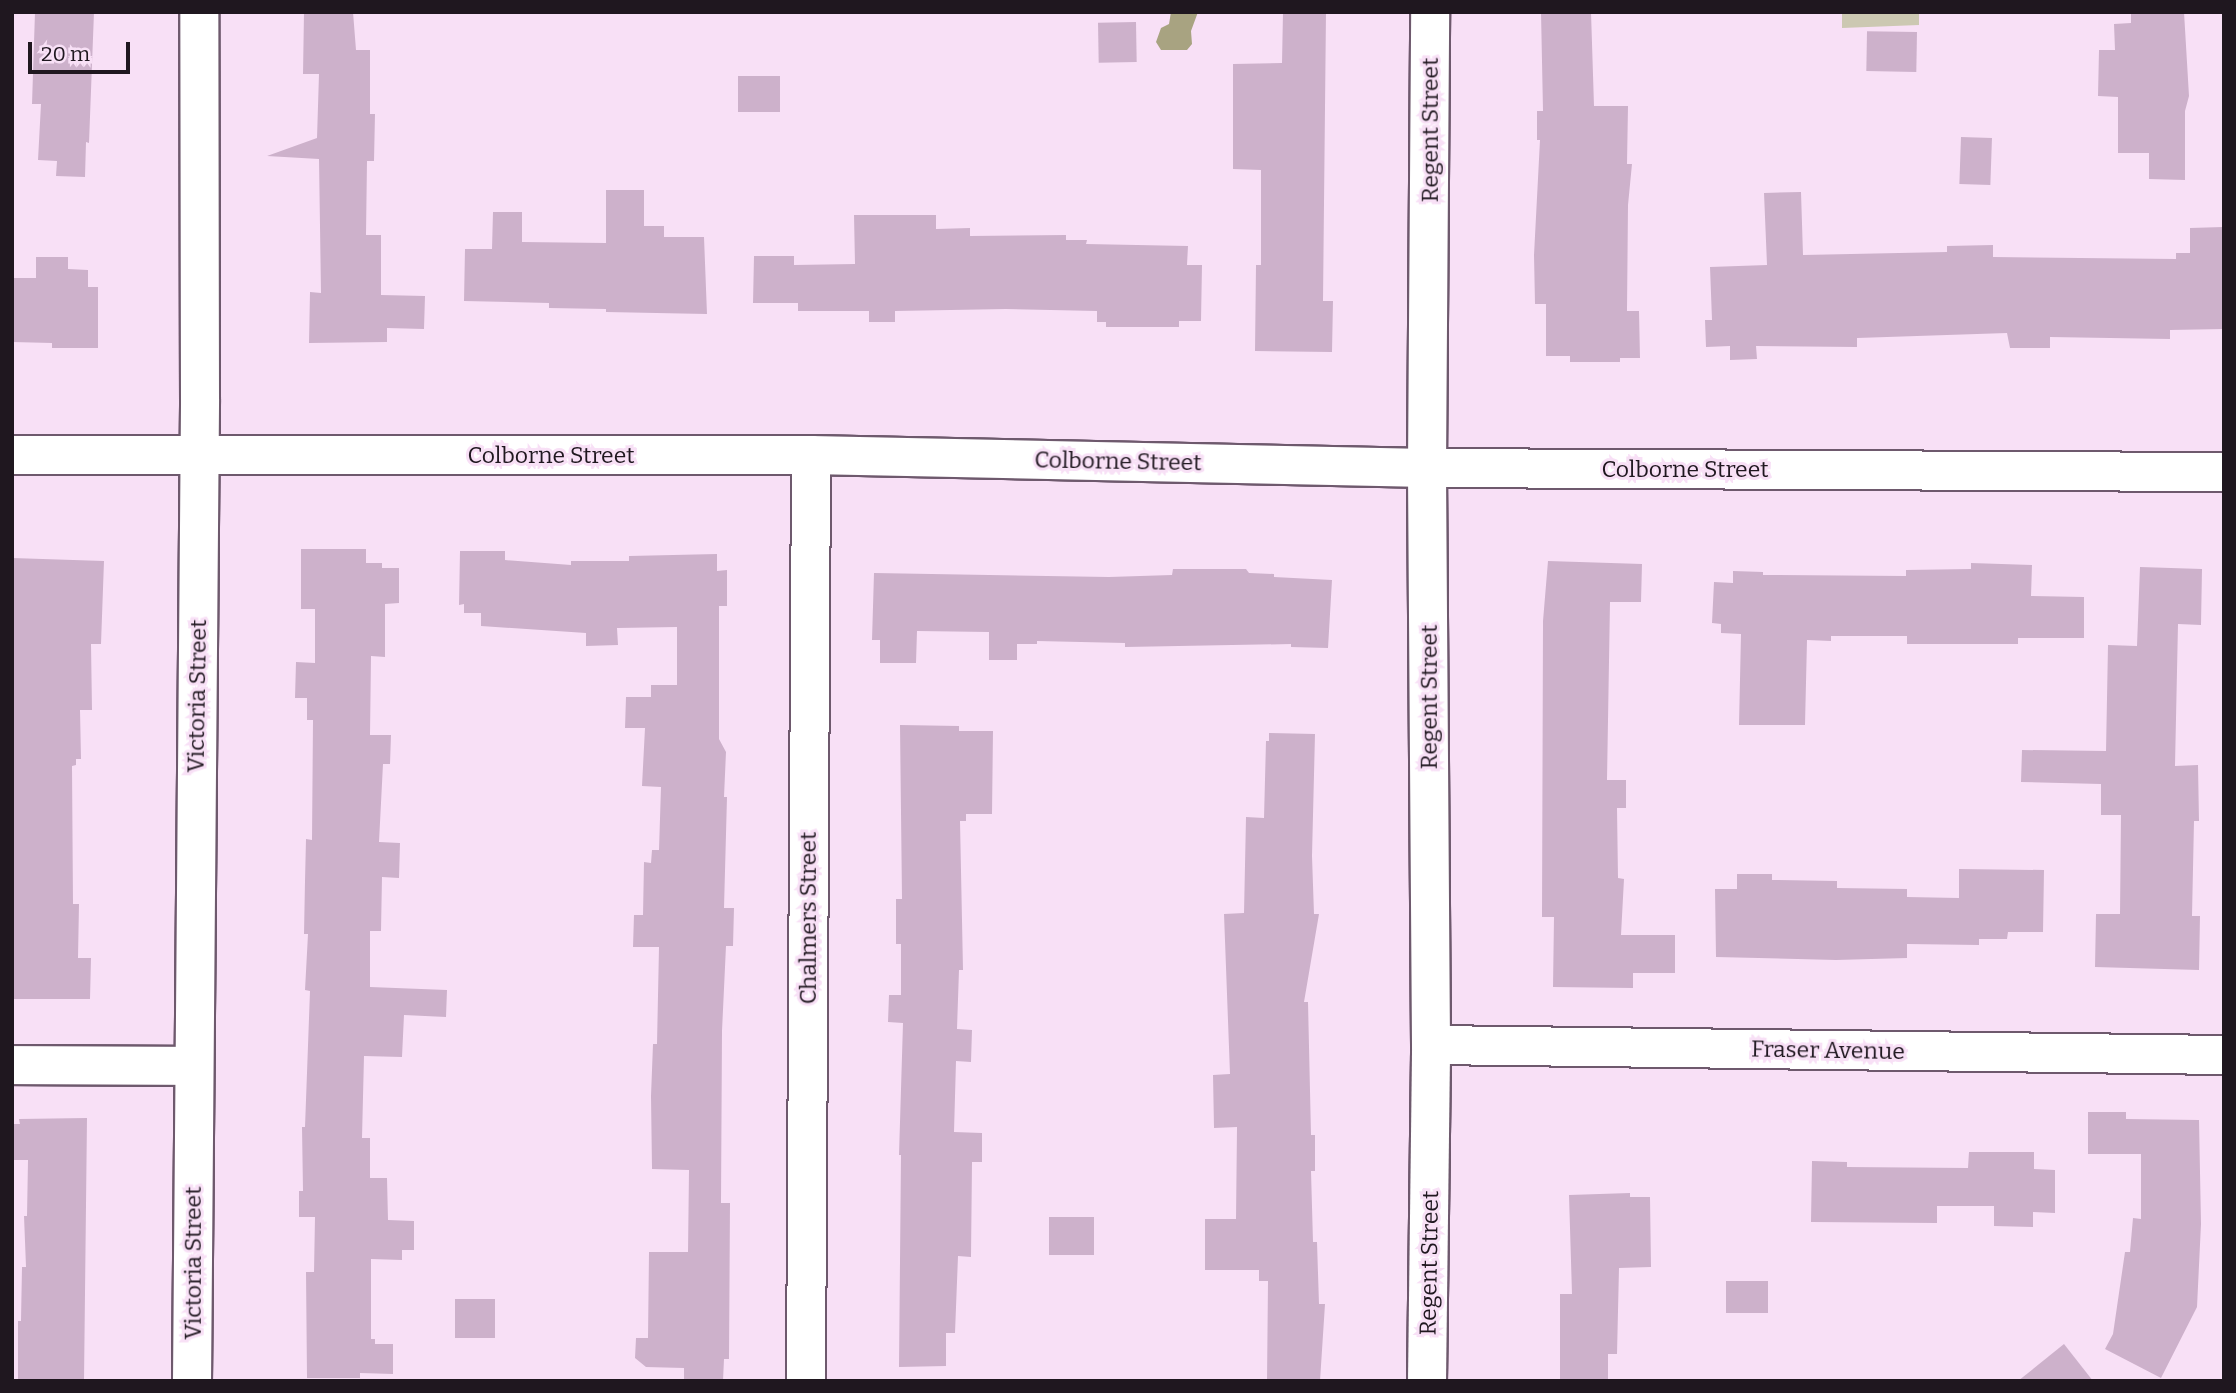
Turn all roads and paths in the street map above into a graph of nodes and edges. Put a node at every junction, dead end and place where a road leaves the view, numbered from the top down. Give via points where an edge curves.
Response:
1 (199, 12) edge
2 (1430, 12) edge
3 (12, 455) edge
4 (811, 455) junction
5 (198, 457) junction
6 (1427, 468) junction
7 (2224, 472) edge
8 (1431, 1045) junction
9 (2224, 1055) edge
10 (12, 1065) edge
11 (193, 1066) junction
12 (192, 1381) edge
13 (806, 1381) edge
14 (1427, 1381) edge

1 - 5 street, Victoria Street
2 - 6 street, Regent Street
3 - 5 street, Colborne Street
4 - 5 street, Colborne Street
4 - 6 street, Colborne Street
4 - 13 street, Chalmers Street
5 - 11 street, Victoria Street
6 - 7 street, Colborne Street
6 - 8 street, Regent Street
8 - 9 street, Fraser Avenue
8 - 14 street, Regent Street
10 - 11 street
11 - 12 street, Victoria Street

